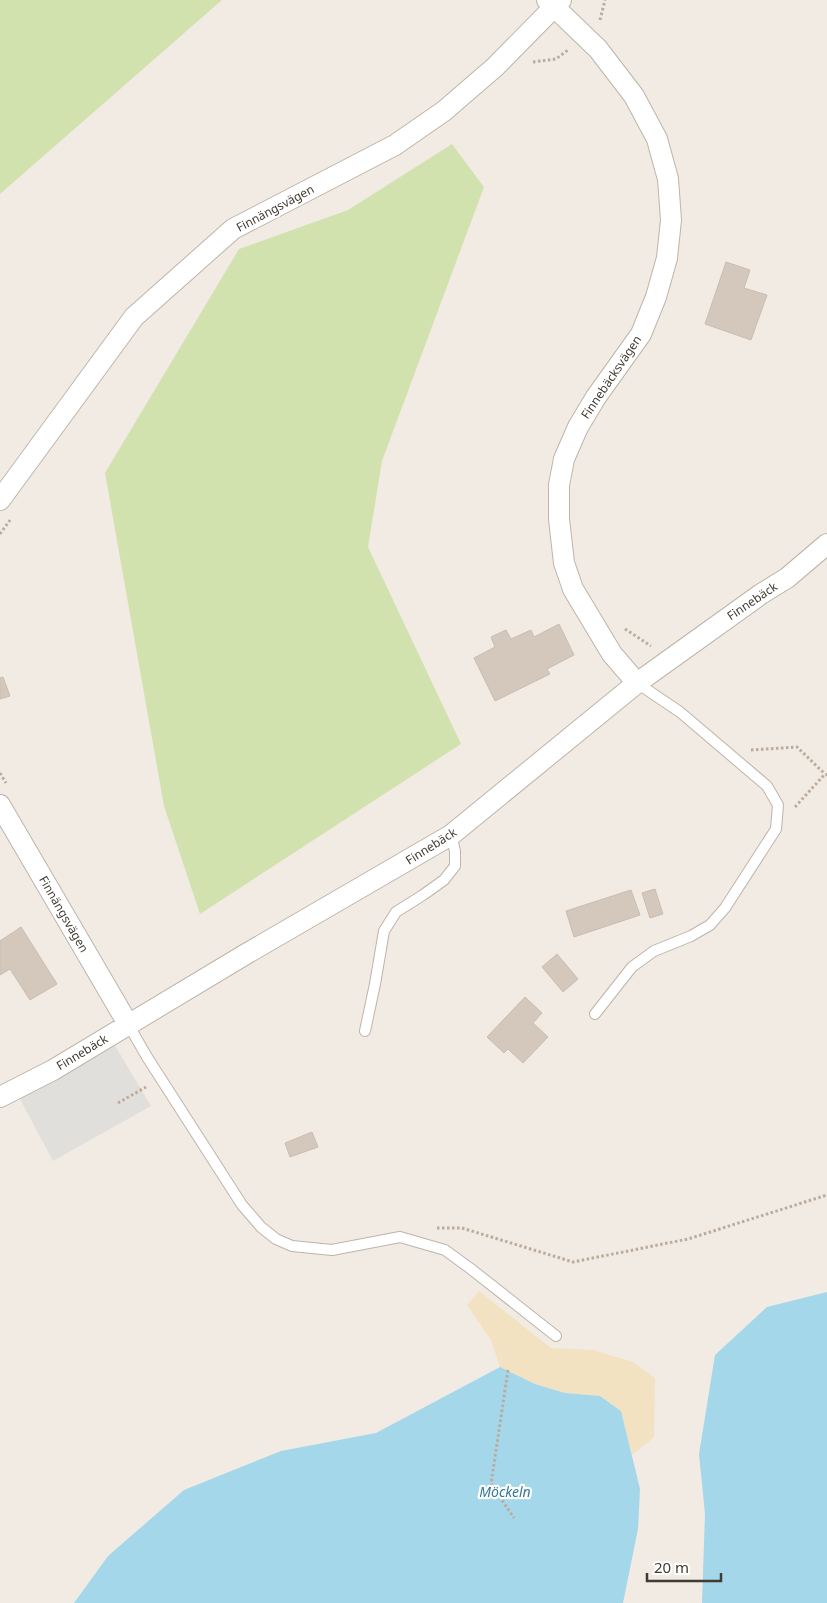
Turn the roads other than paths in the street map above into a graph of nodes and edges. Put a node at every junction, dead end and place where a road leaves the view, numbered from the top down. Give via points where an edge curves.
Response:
1 (554, 2) edge
2 (0, 500) edge
3 (827, 544) edge
4 (637, 683) junction
5 (0, 805) edge
6 (450, 836) junction
7 (595, 1014) dead end
8 (128, 1024) junction
9 (365, 1031) dead end
10 (0, 1096) edge
11 (556, 1336) dead end

1 - 2 street, Finnängsvägen via 495,67 444,111 395,145 233,229 155,298 134,317
1 - 4 street, Finnebäcksvägen via 598,49 634,96 657,139 668,179 671,220 667,258 656,297 640,334 578,428 564,459 559,485 564,563 573,589 612,654
3 - 4 street, Finnebäck via 787,578
4 - 6 street, Finnebäck
4 - 7 lane via 680,712 767,786 778,805 776,829 725,908 710,925 654,951 632,967
5 - 8 street, Finnängsvägen
6 - 8 street, Finnebäck
6 - 9 lane via 455,866 444,880 396,912 384,931
8 - 10 street, Finnebäck via 53,1070
8 - 11 lane via 242,1205 276,1239 292,1246 332,1250 400,1236 445,1250

